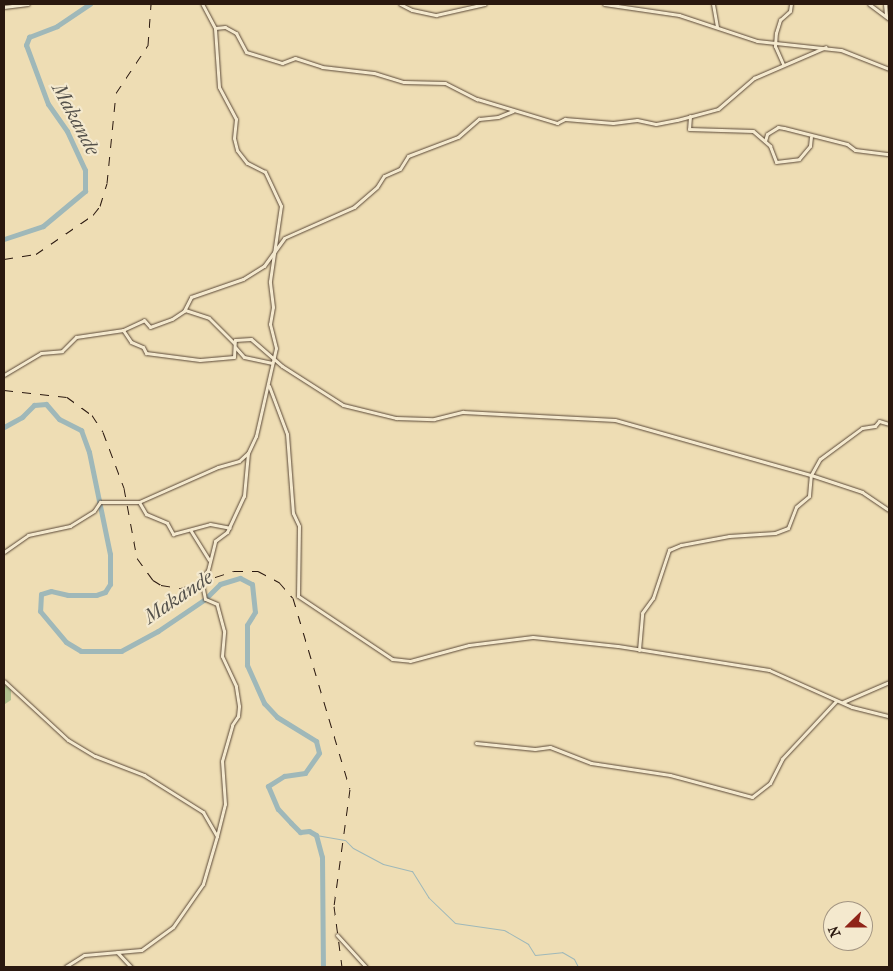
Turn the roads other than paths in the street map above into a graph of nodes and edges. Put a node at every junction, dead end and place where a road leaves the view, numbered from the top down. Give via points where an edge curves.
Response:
1 (28, 4) edge
2 (202, 4) edge
3 (400, 4) edge
4 (485, 4) edge
5 (604, 4) edge
6 (713, 4) edge
7 (790, 4) edge
8 (869, 4) edge
9 (885, 4) edge
10 (4, 8) edge
11 (888, 18) edge
12 (215, 28) junction
13 (718, 28) junction
14 (775, 42) junction
15 (826, 47) junction
16 (783, 64) junction
17 (889, 69) edge
18 (513, 110) junction
19 (690, 116) junction
20 (811, 137) junction
21 (765, 141) junction
22 (889, 154) edge
23 (274, 253) junction
24 (184, 310) junction
25 (123, 330) junction
26 (234, 345) junction
27 (274, 357) junction
28 (272, 362) junction
29 (4, 375) edge
30 (269, 386) junction
31 (889, 424) edge
32 (248, 453) junction
33 (812, 475) junction
34 (139, 502) junction
35 (889, 510) edge
36 (230, 528) junction
37 (191, 531) junction
38 (4, 552) edge
39 (209, 560) junction
40 (639, 650) junction
41 (4, 681) edge
42 (889, 682) edge
43 (836, 700) junction
44 (842, 702) junction
45 (889, 716) edge
46 (476, 743) dead end
47 (217, 836) junction
48 (337, 935) dead end
49 (117, 952) junction
50 (65, 967) edge
51 (131, 967) edge
52 (366, 967) edge

1 - 10 street
2 - 12 street
3 - 4 street via 432,15
5 - 13 street via 674,14
6 - 13 street
7 - 14 street via 790,11 780,20
8 - 11 street
9 - 11 street
12 - 18 street via 226,27 236,33 246,52 282,63 295,58 322,67 374,73 406,82 445,83 475,98
12 - 23 street via 219,87 236,119 236,146 247,163 265,172 280,201
13 - 14 street via 747,39
14 - 15 street
14 - 16 street
15 - 16 street via 811,56
15 - 17 street via 863,56
16 - 19 street via 754,78 718,109
18 - 19 street via 557,123 565,120 637,120 656,124
18 - 23 street via 498,117 479,119 453,140 408,156 400,169 382,178 374,190 365,194 364,200 284,238
19 - 21 street via 689,129 753,131
20 - 21 street via 778,127 767,134
20 - 21 street via 810,146 799,159 776,162
20 - 22 street via 847,144 855,150
23 - 24 street via 266,265 251,275 191,297
23 - 27 street via 270,324 276,348
24 - 25 street via 172,319 151,327 144,320
24 - 26 street via 209,318
25 - 26 street via 132,343 143,347 146,353 158,356 216,360 234,357
25 - 29 street via 76,337 60,352 43,353
26 - 27 street via 237,339 251,339
26 - 28 street via 244,357
27 - 28 street
27 - 33 street via 343,405 373,414 414,421 463,412 612,419
28 - 30 street
30 - 32 street via 256,436
30 - 40 street via 287,434 293,513 299,526 296,562 300,598 387,655 404,661 469,645 533,637
31 - 33 street via 879,421 875,426 860,429 820,458
32 - 34 street via 239,461
32 - 36 street via 247,486
33 - 35 street via 862,492
33 - 40 street via 809,496 796,507 788,528 775,534 688,544 668,550 653,598 642,613
34 - 37 street via 146,514 167,523 172,534
34 - 38 street via 100,502 94,511 70,526 30,534
36 - 37 street via 210,524
36 - 39 street via 215,541
37 - 39 street
39 - 47 street via 201,580 205,599 217,604 224,633 222,656 236,686 239,706 222,761 225,804
40 - 43 street via 769,670
41 - 47 street via 63,736 95,756 144,775 203,812
42 - 44 street
43 - 44 street
43 - 46 street via 782,759 770,783 752,797 670,775 592,763 550,747 535,749
44 - 45 street
47 - 49 street via 205,880 178,922 149,947
48 - 52 street
49 - 50 street via 79,957
49 - 51 street

